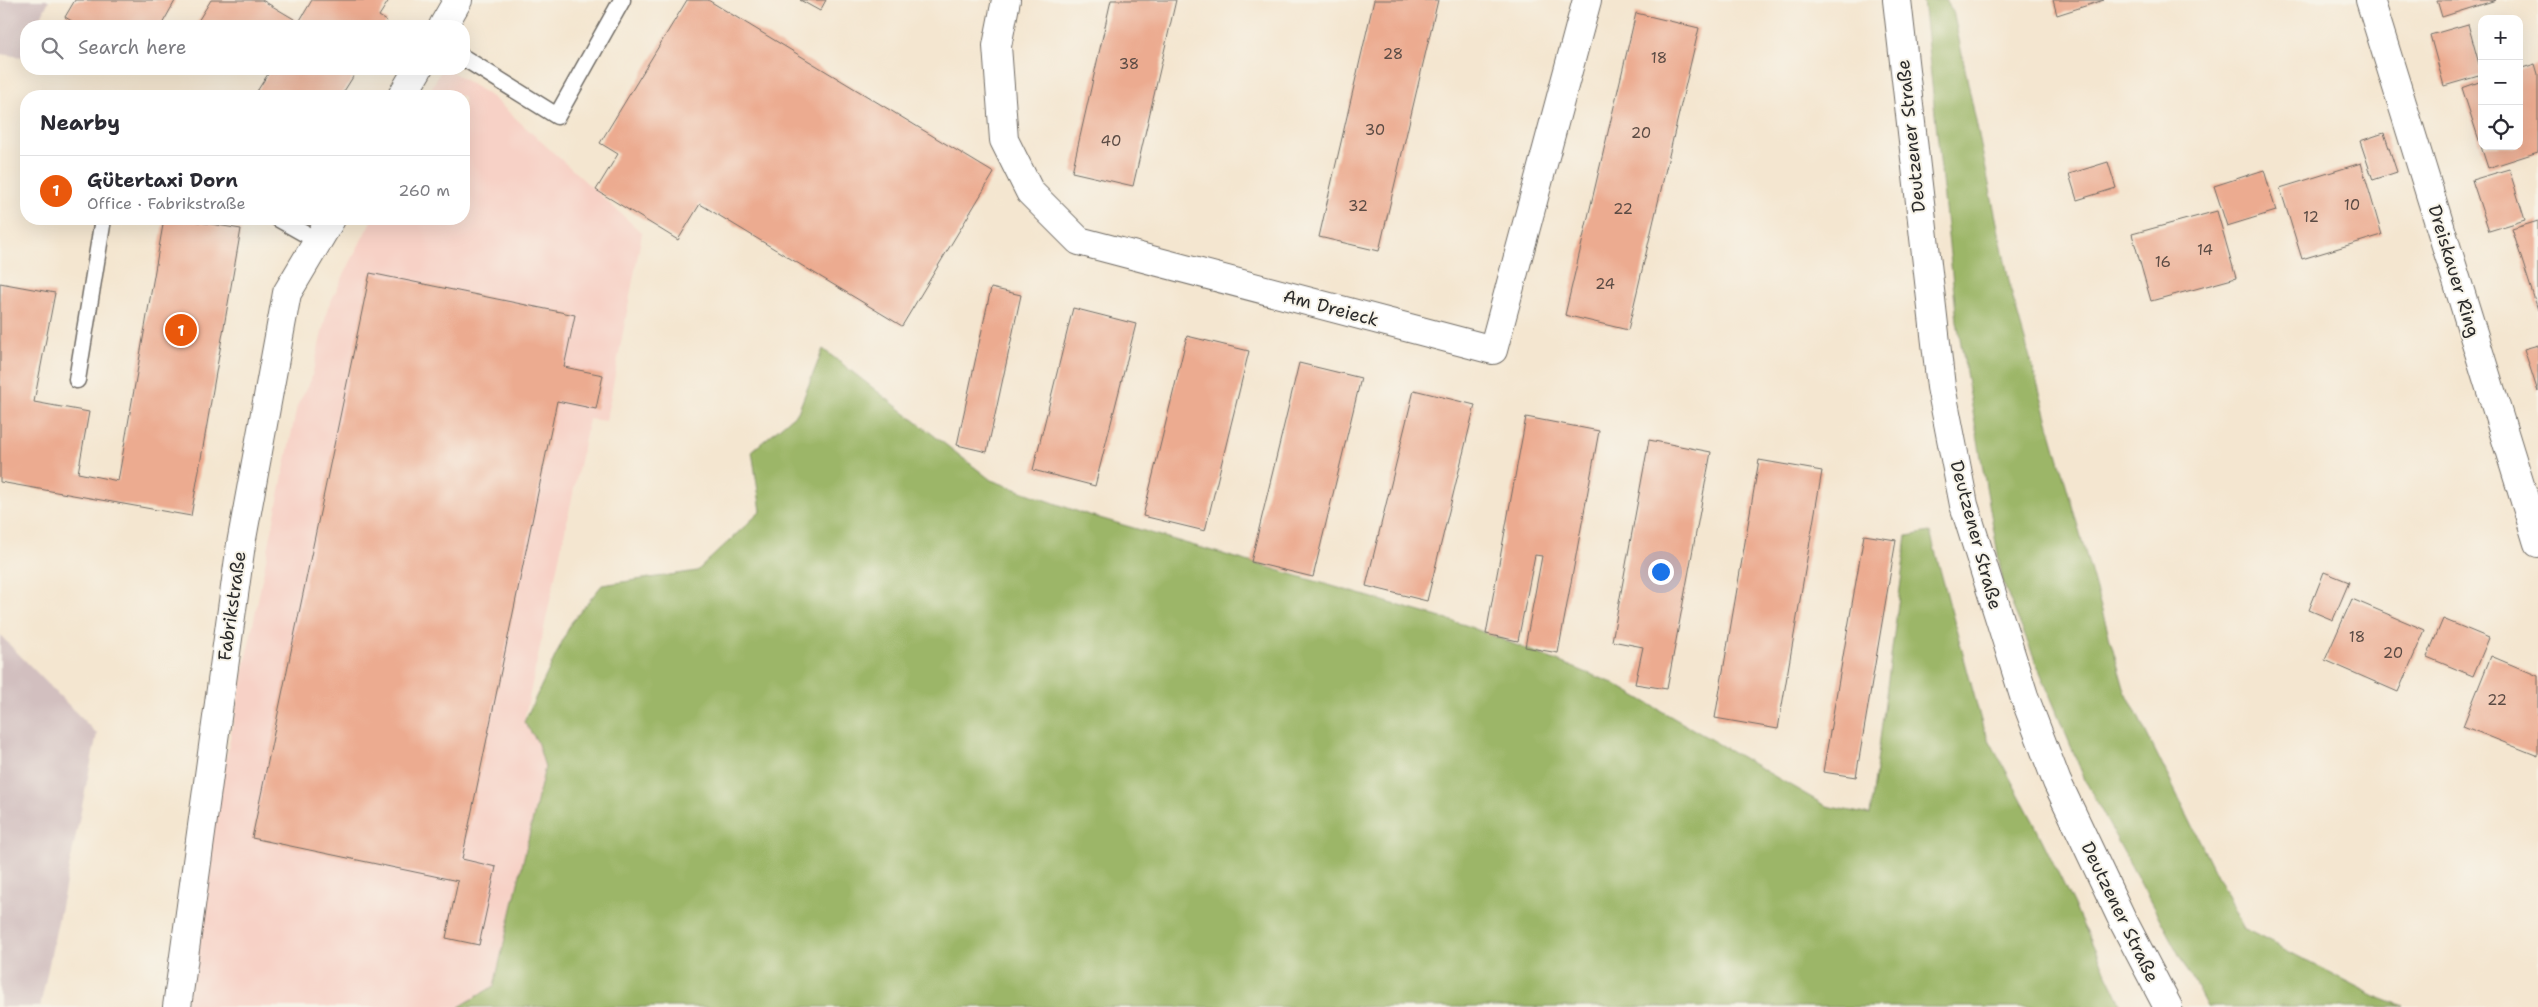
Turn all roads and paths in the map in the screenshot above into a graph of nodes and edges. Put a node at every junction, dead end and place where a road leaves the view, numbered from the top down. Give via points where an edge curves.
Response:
1 (458, 0) edge
2 (622, 0) edge
3 (1006, 0) edge
4 (1588, 0) edge
5 (1897, 0) edge
6 (2370, 0) edge
7 (446, 20) edge
8 (470, 62) edge
9 (414, 75) edge
10 (406, 90) edge
11 (102, 225) edge
12 (304, 225) edge
13 (324, 230) edge
14 (77, 380) dead end
15 (2538, 543) edge
16 (177, 1007) edge
17 (2168, 1007) edge

1 - 7 street
2 - 8 lane via 557,116
3 - 4 street, Am Dreieck via 998,46 1004,140 1030,192 1079,241 1494,350
5 - 17 street, Deutzener Straße via 1941,387 1964,505 2018,678 2057,782
6 - 15 street, Dreiskauer Ring
9 - 10 street
11 - 14 lane
12 - 13 lane
13 - 16 street, Fabrikstraße via 287,294 241,544

